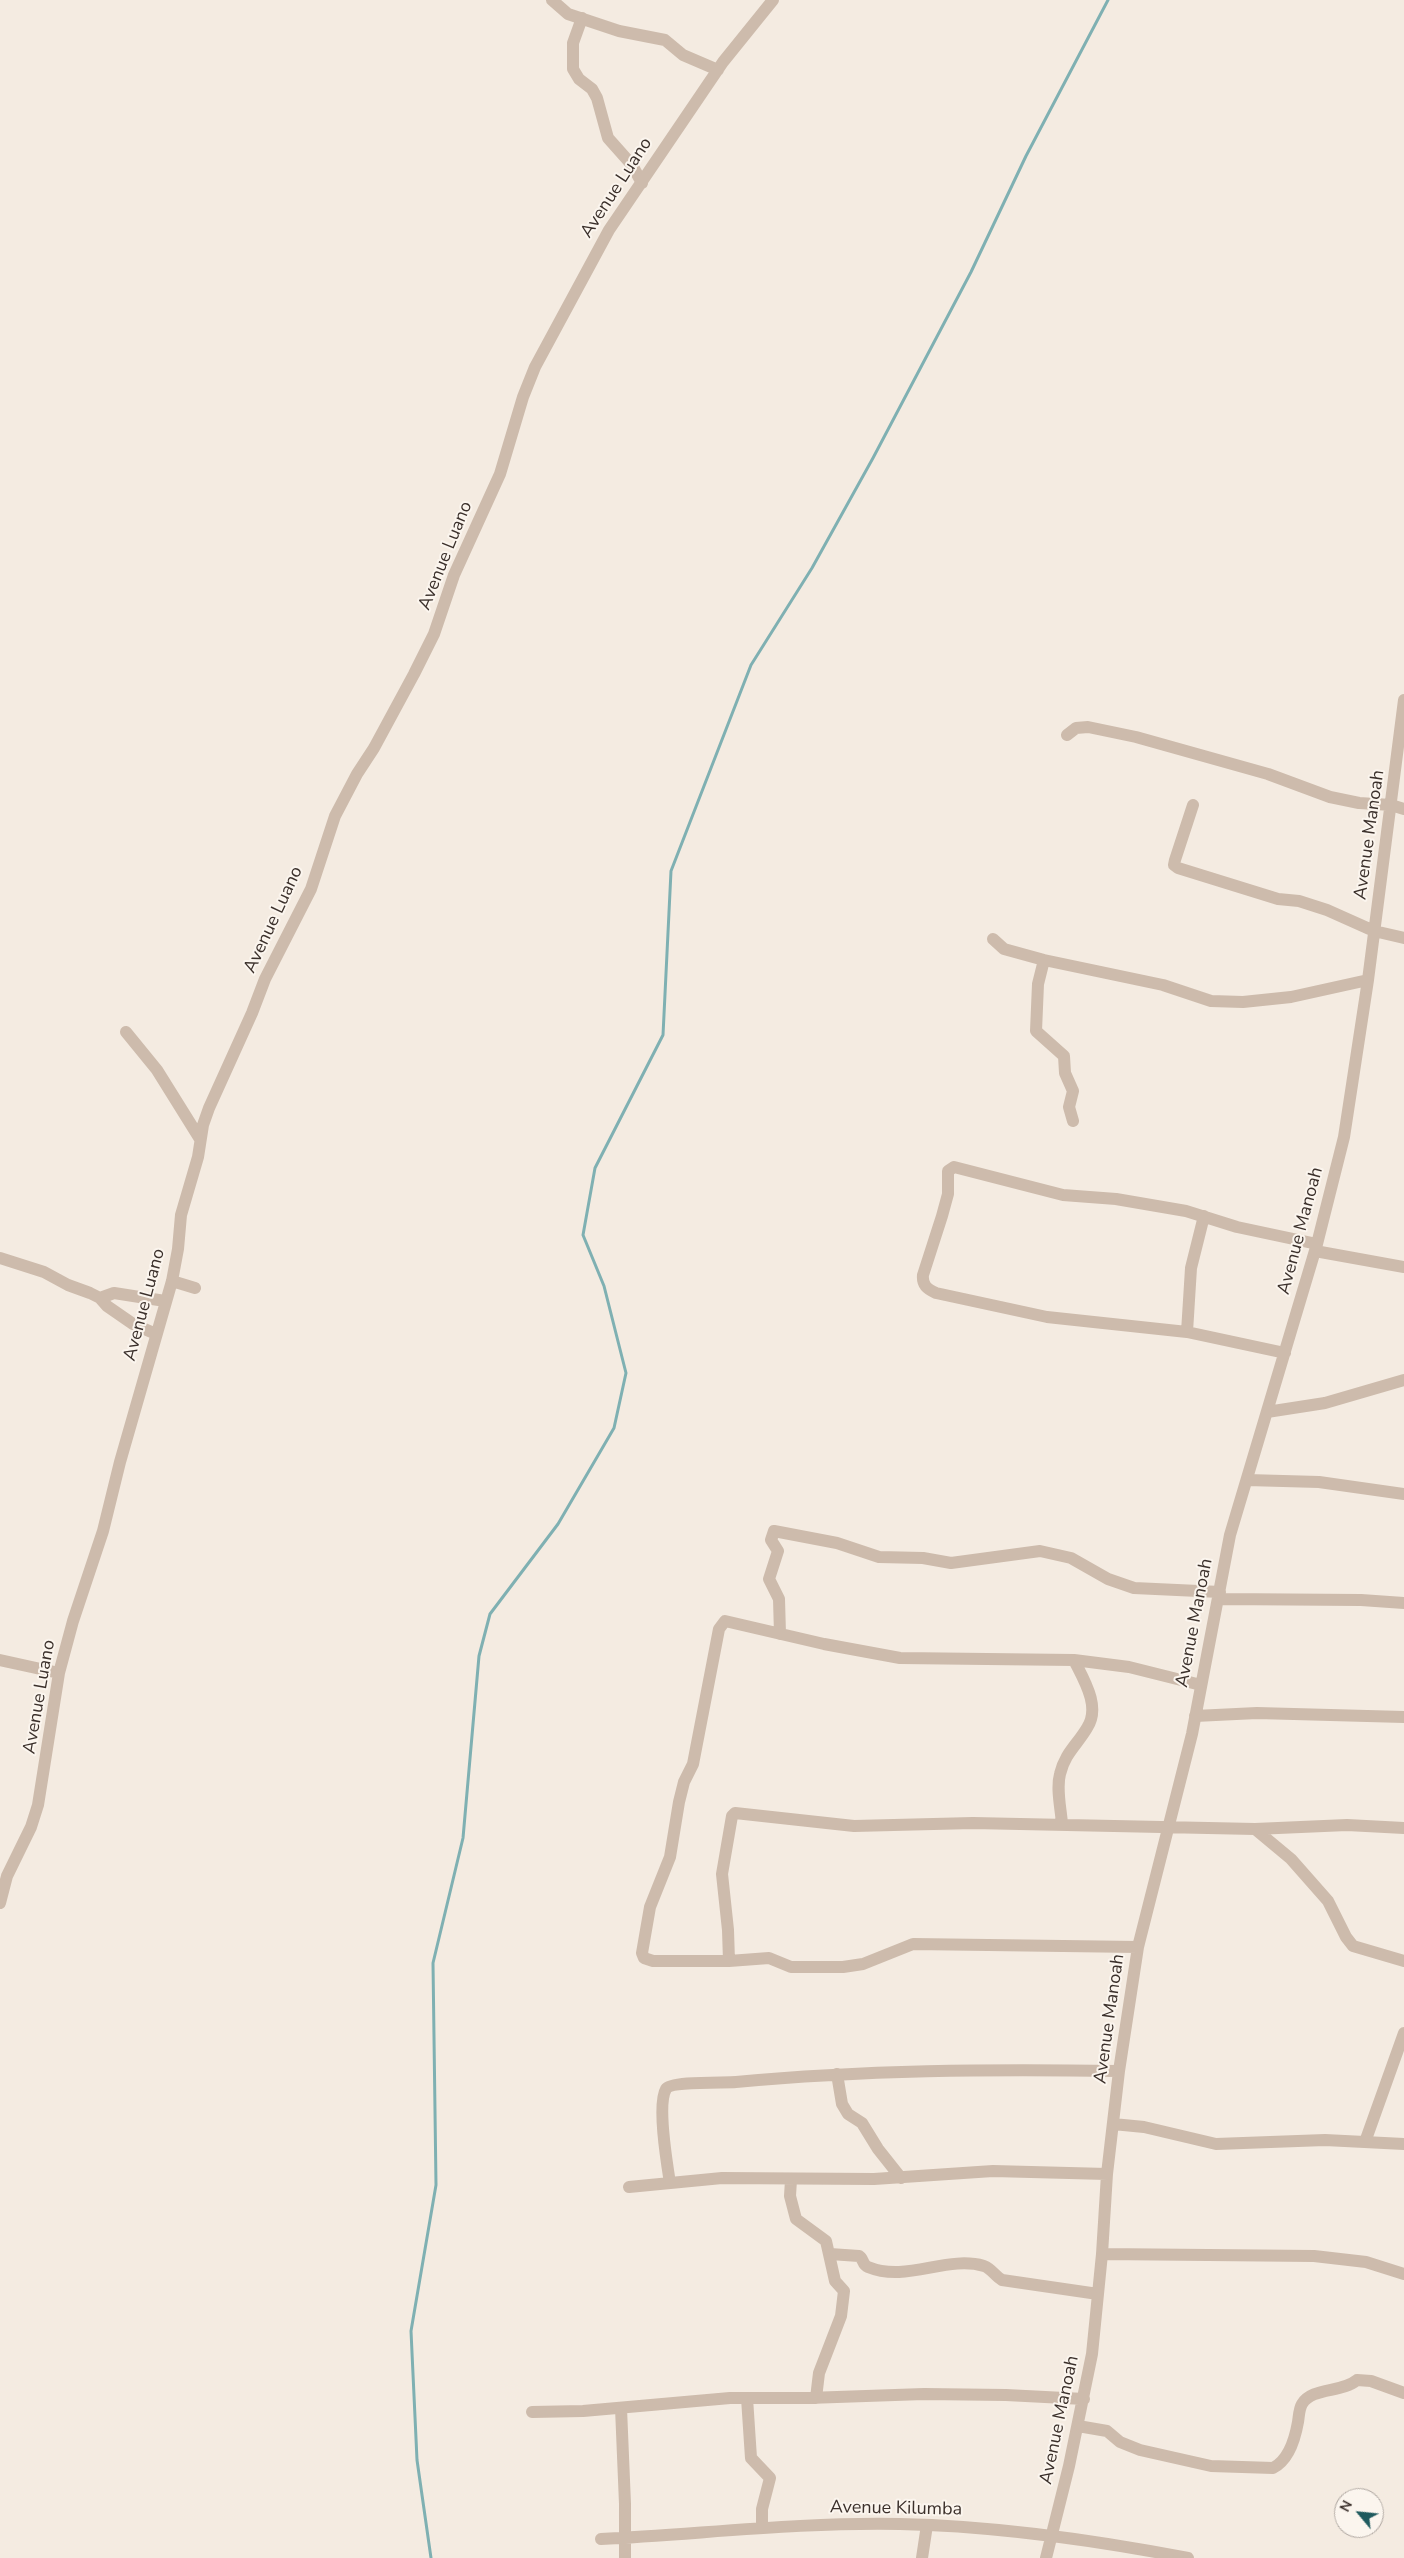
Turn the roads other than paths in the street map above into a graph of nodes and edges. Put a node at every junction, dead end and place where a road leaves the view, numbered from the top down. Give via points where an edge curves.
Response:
1 (552, 0) edge
2 (773, 0) edge
3 (582, 18) junction
4 (718, 70) junction
5 (642, 183) junction
6 (1404, 700) edge
7 (1067, 734) dead end
8 (1193, 805) dead end
9 (1391, 805) junction
10 (1404, 809) edge
11 (1374, 931) junction
12 (1404, 938) edge
13 (993, 939) dead end
14 (1044, 960) junction
15 (1368, 980) junction
16 (126, 1032) dead end
17 (1073, 1121) dead end
18 (200, 1139) junction
19 (1204, 1216) junction
20 (1316, 1248) junction
21 (0, 1258) edge
22 (1404, 1266) edge
23 (172, 1281) junction
24 (196, 1288) dead end
25 (100, 1298) junction
26 (165, 1301) junction
27 (1187, 1332) junction
28 (156, 1334) junction
29 (1285, 1353) junction
30 (1404, 1380) edge
31 (1267, 1412) junction
32 (1247, 1480) junction
33 (1404, 1494) edge
34 (1219, 1596) junction
35 (1404, 1603) edge
36 (780, 1634) junction
37 (0, 1660) edge
38 (1074, 1660) junction
39 (59, 1672) junction
40 (1201, 1685) junction
41 (1195, 1716) junction
42 (1404, 1717) edge
43 (1062, 1824) junction
44 (1170, 1826) junction
45 (1404, 1828) edge
46 (1255, 1829) junction
47 (3, 1876) edge
48 (0, 1903) edge
49 (1138, 1947) junction
50 (729, 1961) junction
51 (1404, 1961) edge
52 (1404, 2034) edge
53 (1119, 2071) junction
54 (837, 2074) junction
55 (1112, 2124) junction
56 (1365, 2142) junction
57 (1404, 2144) edge
58 (1107, 2174) junction
59 (901, 2178) junction
60 (791, 2180) junction
61 (670, 2183) junction
62 (629, 2187) dead end
63 (830, 2254) junction
64 (1102, 2254) junction
65 (1404, 2274) edge
66 (1098, 2294) junction
67 (1404, 2393) edge
68 (747, 2398) junction
69 (816, 2398) junction
70 (1084, 2399) junction
71 (620, 2408) junction
72 (532, 2412) dead end
73 (1078, 2426) junction
74 (927, 2525) junction
75 (762, 2528) junction
76 (1051, 2536) junction
77 (624, 2538) junction
78 (601, 2539) dead end
79 (625, 2558) edge
80 (922, 2558) edge
81 (1046, 2558) edge
82 (1188, 2558) edge

1 - 3 street via 568,14
2 - 4 street, Avenue Luano
3 - 4 street via 619,31 665,40 683,55
3 - 5 street via 573,43 573,69 579,79 592,89 608,138 632,165
4 - 5 street, Avenue Luano
5 - 18 street, Avenue Luano via 609,230 528,381 500,474 454,575 434,634 336,816 311,889 265,979 207,1113
6 - 9 street, Avenue Manoah
7 - 9 street via 1076,728 1088,727 1136,737 1268,774 1330,797
8 - 11 street via 1175,860 1176,867 1278,899 1300,901
9 - 10 street
9 - 11 street, Avenue Manoah
11 - 12 street
11 - 15 street, Avenue Manoah
13 - 14 street via 1004,949
14 - 15 street via 1163,985 1222,1002 1291,997
14 - 17 street via 1037,990 1036,1031 1064,1056 1065,1073 1073,1091 1068,1107
15 - 20 street, Avenue Manoah via 1344,1137
16 - 18 street via 157,1070
18 - 23 street, Avenue Luano via 181,1215
19 - 20 street
19 - 27 street via 1191,1268
19 - 27 street via 1131,1201 1063,1195 951,1168 948,1171 948,1194 923,1275 924,1285 936,1293 1047,1317
20 - 22 street
20 - 29 street, Avenue Manoah
21 - 25 street via 44,1272
23 - 24 street
23 - 26 street, Avenue Luano
25 - 26 street via 114,1293
25 - 28 street via 133,1324
26 - 28 street, Avenue Luano
27 - 29 street
28 - 39 street, Avenue Luano via 103,1530
29 - 31 street, Avenue Manoah
30 - 31 street via 1325,1403
31 - 32 street, Avenue Manoah
32 - 33 street via 1319,1482
32 - 34 street, Avenue Manoah via 1230,1535
34 - 35 street
34 - 36 street via 1134,1588 1108,1579 1071,1558 1040,1551 951,1564 923,1558 879,1557 837,1543 774,1531 771,1540 778,1551 769,1579 778,1599
34 - 40 street, Avenue Manoah
36 - 38 street via 900,1658
36 - 50 street via 729,1621 721,1624 699,1738 679,1802 670,1857 648,1919 642,1953 644,1958 652,1961
37 - 39 street
38 - 40 street via 1129,1667
38 - 43 street via 1089,1689 1093,1717 1068,1752 1059,1776
39 - 47 street, Avenue Luano via 38,1805 31,1827
40 - 41 street, Avenue Manoah
41 - 42 street
41 - 44 street, Avenue Manoah
43 - 44 street
43 - 50 street via 854,1826 735,1813 722,1874
44 - 46 street
44 - 49 street, Avenue Manoah
45 - 46 street via 1354,1825
46 - 51 street via 1291,1859 1328,1901 1353,1946
47 - 48 street, Avenue Luano
49 - 50 street via 912,1944 863,1964 843,1966 792,1967 769,1958
49 - 53 street, Avenue Manoah
52 - 56 street
53 - 54 street via 955,2069
53 - 55 street, Avenue Manoah
54 - 59 street via 842,2104 848,2114 862,2123 878,2150
54 - 61 street via 715,2084 673,2084 667,2088 662,2120
55 - 56 street via 1144,2127 1216,2144 1325,2140
55 - 58 street, Avenue Manoah
56 - 57 street
58 - 59 street via 993,2171
58 - 64 street, Avenue Manoah
59 - 60 street
60 - 61 street via 722,2178
60 - 63 street via 790,2196 798,2223 826,2241
61 - 62 street
63 - 66 street via 859,2256 867,2267 889,2274 976,2265 993,2271 1002,2280
63 - 69 street via 835,2281 844,2291 844,2304 819,2373
64 - 65 street via 1314,2256 1366,2262
64 - 66 street, Avenue Manoah
66 - 70 street, Avenue Manoah
67 - 73 street via 1371,2381 1357,2380 1346,2388 1308,2397 1300,2409 1287,2455 1282,2464 1273,2468 1211,2466 1140,2450 1120,2442 1107,2431
68 - 69 street
68 - 71 street
68 - 75 street via 751,2458 770,2478 762,2510
69 - 70 street via 924,2394
70 - 73 street, Avenue Manoah
71 - 72 street
71 - 77 street
73 - 76 street, Avenue Manoah
74 - 75 street, Avenue Kilumba
74 - 76 street, Avenue Kilumba
74 - 80 street
75 - 77 street, Avenue Kilumba
76 - 81 street, Avenue Manoah
76 - 82 street, Avenue Kilumba
77 - 78 street, Avenue Kilumba
77 - 79 street

